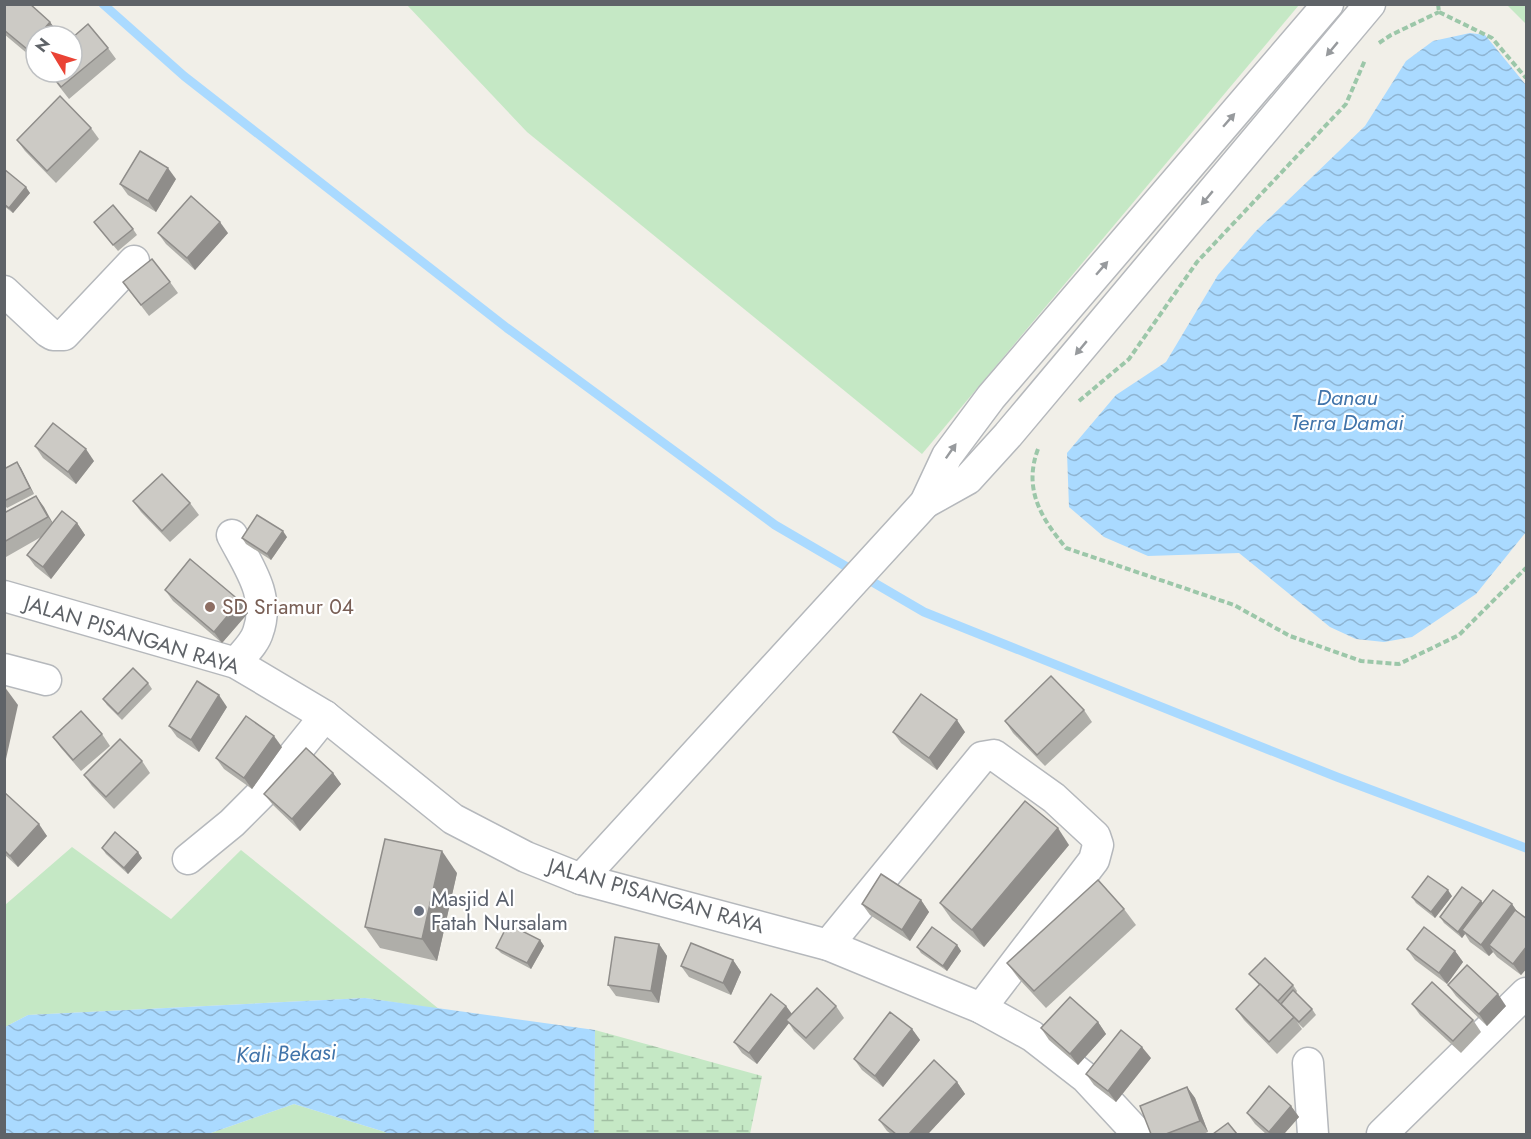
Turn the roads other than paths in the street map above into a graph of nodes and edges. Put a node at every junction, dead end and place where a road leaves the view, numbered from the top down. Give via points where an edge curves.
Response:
1 (1328, 4) edge
2 (1370, 4) edge
3 (134, 261) dead end
4 (4, 291) edge
5 (925, 503) junction
6 (232, 536) dead end
7 (4, 596) edge
8 (236, 663) junction
9 (4, 669) edge
10 (46, 681) dead end
11 (325, 716) junction
12 (188, 858) dead end
13 (581, 879) junction
14 (828, 945) junction
15 (1527, 993) edge
16 (981, 1008) junction
17 (1308, 1063) dead end
18 (1129, 1131) edge
19 (1313, 1134) edge
20 (1382, 1134) edge

5 -> 1 street via 947,456 991,397
2 -> 5 street via 968,479
3 - 4 street via 64,335 48,332
5 - 13 street
6 - 8 street via 260,588 262,600 258,634
7 - 8 street, JALAN PISANGAN RAYA
8 - 11 street, JALAN PISANGAN RAYA
9 - 10 street
11 - 12 street via 267,788
11 - 13 street, JALAN PISANGAN RAYA via 453,819 526,857
13 - 14 street, JALAN PISANGAN RAYA
14 - 16 street, JALAN PISANGAN RAYA
14 - 16 street via 982,757 994,754 1054,798 1095,836 1098,845 1094,860
15 - 20 street
16 - 18 street, JALAN PISANGAN RAYA via 1032,1036 1086,1078
17 - 19 street

